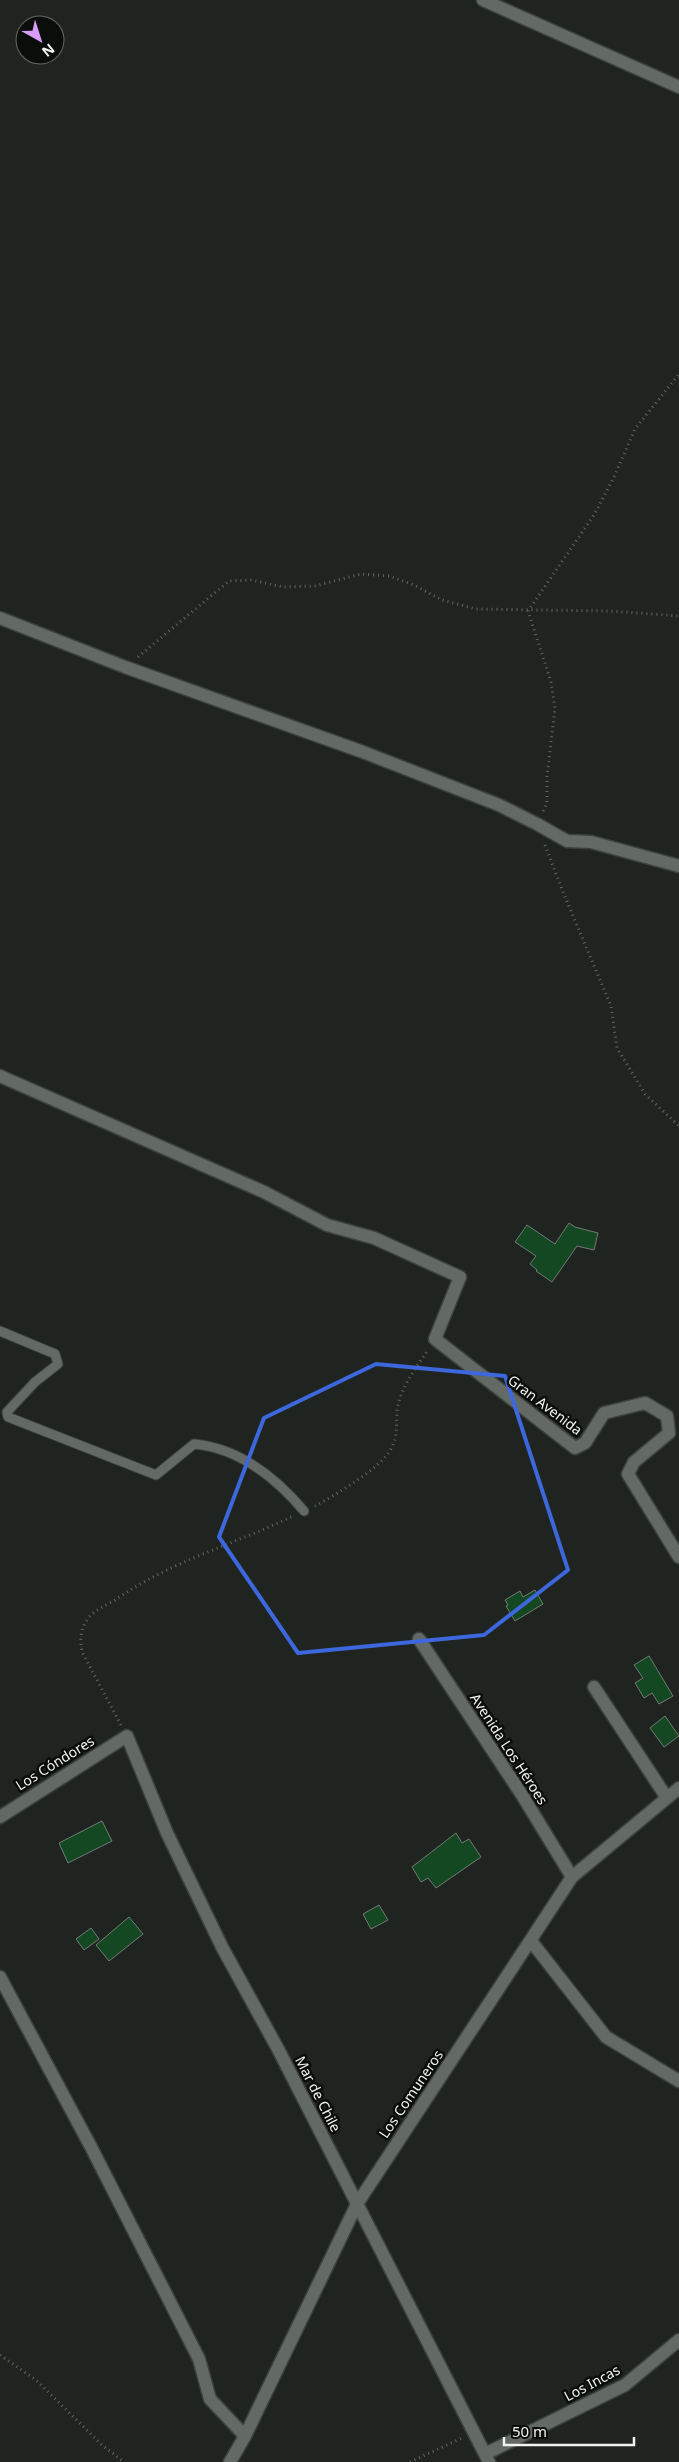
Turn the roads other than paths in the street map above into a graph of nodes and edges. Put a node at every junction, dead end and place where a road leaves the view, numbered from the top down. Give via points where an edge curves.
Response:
1 (483, 0) edge
2 (679, 88) edge
3 (0, 618) edge
4 (679, 866) edge
5 (0, 1076) edge
6 (0, 1331) edge
7 (304, 1511) road end
8 (679, 1557) edge
9 (419, 1638) dead end
10 (594, 1687) dead end
11 (127, 1736) joint
12 (679, 1788) edge
13 (667, 1798) junction
14 (0, 1816) edge
15 (572, 1877) junction
16 (531, 1941) junction
17 (0, 1977) edge
18 (679, 2081) edge
19 (357, 2204) junction
20 (679, 2340) edge
21 (245, 2436) junction
22 (487, 2458) edge
23 (230, 2462) edge

1 - 2 street
3 - 4 street via 499,805 567,841 591,842
5 - 8 street, Gran Avenida via 264,1192 328,1225 374,1238 460,1277 435,1339 575,1448 585,1443 604,1413 644,1403 667,1416 669,1432 634,1462 628,1474
6 - 7 lane via 56,1354 58,1364 35,1382 7,1412 8,1417 156,1475 194,1444 206,1445 254,1464 284,1488
9 - 15 street, Avenida Los Héroes
10 - 13 street
11 - 14 street, Los Cóndores
11 - 19 street, Mar de Chile via 167,1833 222,1947
12 - 13 street, Los Comuneros
13 - 15 street, Los Comuneros
15 - 16 street, Los Comuneros
16 - 18 street via 606,2037
16 - 19 street, Los Comuneros
17 - 21 street via 199,2359 210,2399
19 - 21 street, Los Comuneros
19 - 22 street, Mar de Chile
20 - 22 street, Los Incas via 625,2385
21 - 23 street, Los Comuneros

